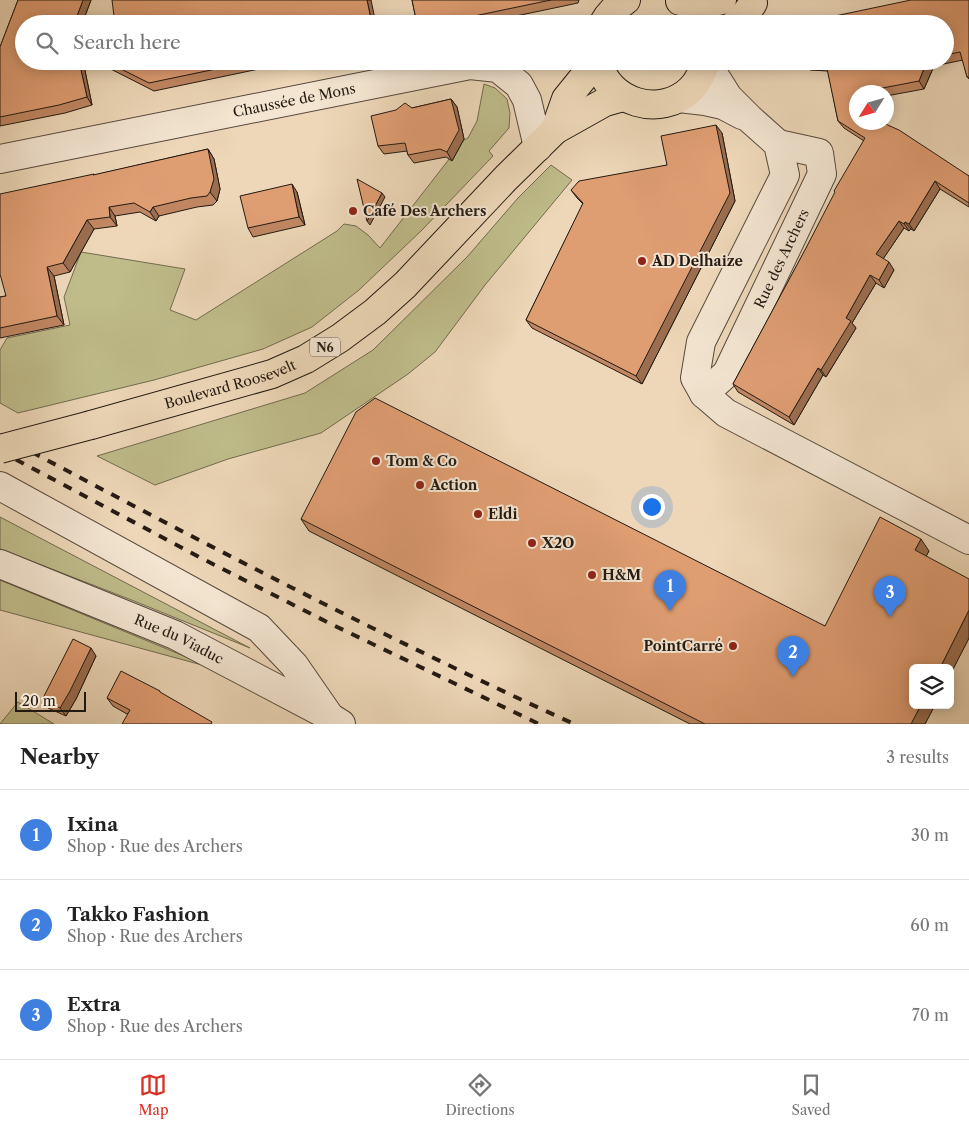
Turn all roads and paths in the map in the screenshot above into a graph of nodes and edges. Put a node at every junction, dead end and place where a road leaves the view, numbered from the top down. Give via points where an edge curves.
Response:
1 (722, 0) edge
2 (678, 1) edge
3 (755, 1) edge
4 (695, 15) edge
5 (745, 15) edge
6 (445, 70) edge
7 (500, 70) edge
8 (587, 70) edge
9 (602, 70) edge
10 (703, 70) edge
11 (711, 70) edge
12 (623, 97) junction
13 (678, 98) junction
14 (750, 119) junction
15 (547, 139) junction
16 (778, 144) junction
17 (0, 158) edge
18 (704, 394) junction
19 (0, 448) edge
20 (0, 486) edge
21 (969, 540) edge
22 (0, 564) edge
23 (341, 722) edge

1 - 2 main road via 709,3
2 - 4 main road
3 - 5 main road
6 - 17 street, Chaussée de Mons
7 - 15 street, Chaussée de Mons via 519,85
8 - 15 main road, Boulevard Roosevelt / N6 via 566,99
9 - 12 main road via 613,89
10 - 13 main road via 691,89
11 - 14 street via 728,97
12 - 13 main road via 654,105
12 - 15 main road, Boulevard Roosevelt / N6 via 605,102
13 - 14 street via 723,105
14 - 16 street, Rue des Archers
15 - 19 main road, Boulevard Roosevelt / N6, bridge via 376,312 306,359 272,374
16 - 18 street via 785,175 701,342 695,378
16 - 18 street, Rue des Archers via 819,153 822,174 727,372
18 - 21 street via 726,413
20 - 23 street via 260,628
22 - 23 street, Rue du Viaduc via 175,636

